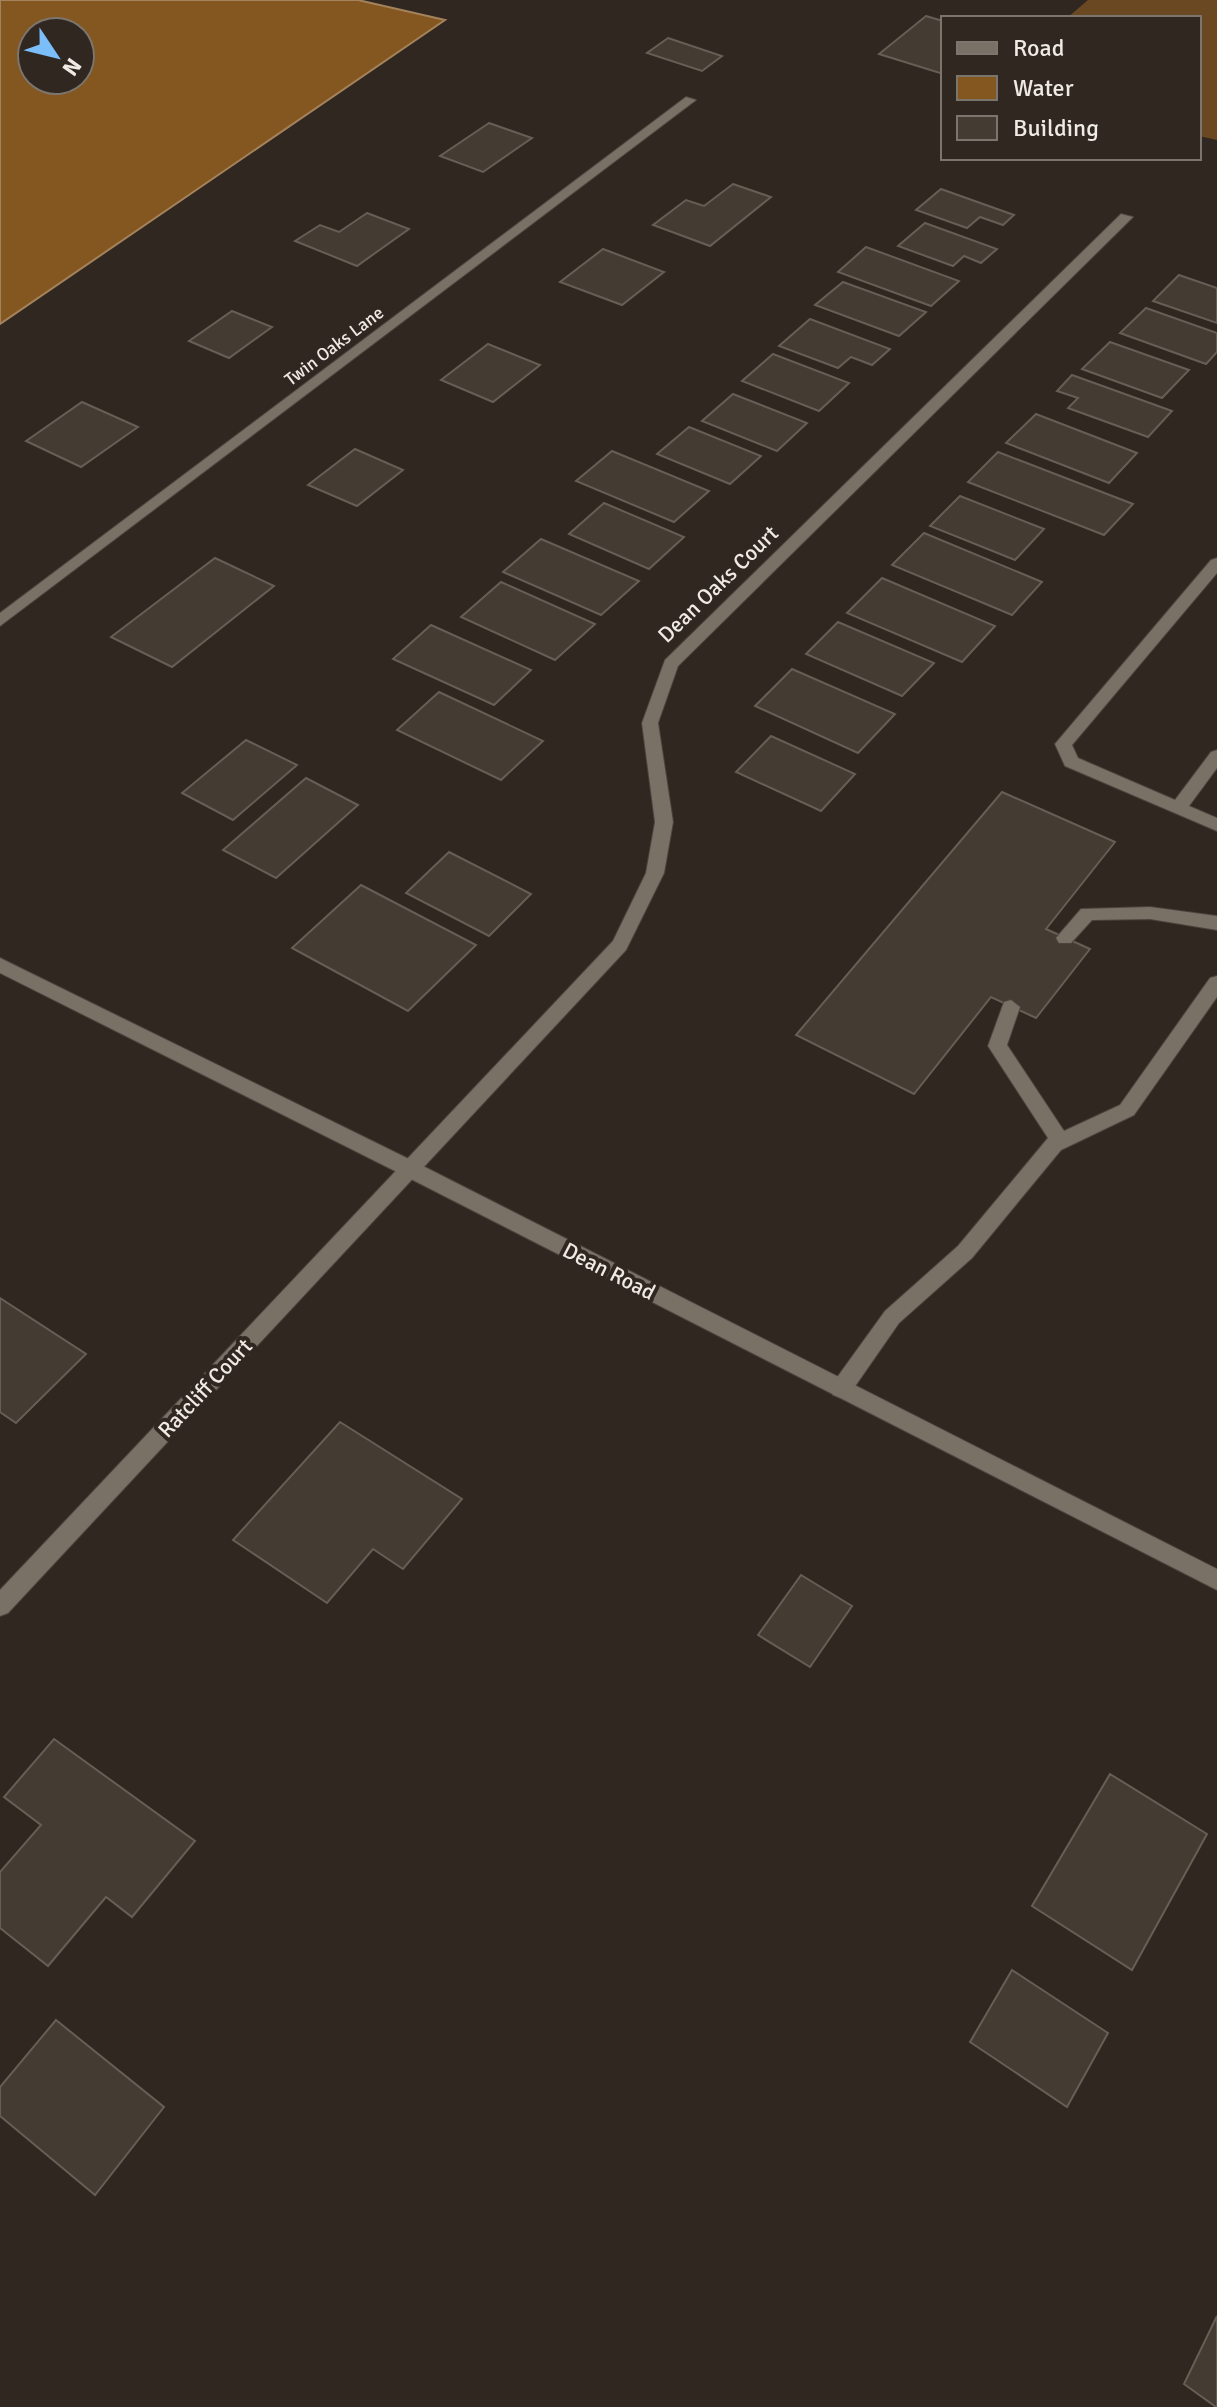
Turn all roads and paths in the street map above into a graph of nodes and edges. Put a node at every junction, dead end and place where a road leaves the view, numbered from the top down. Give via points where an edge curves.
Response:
1 (690, 100) dead end
2 (1126, 217) dead end
3 (1217, 563) edge
4 (0, 621) edge
5 (1217, 756) edge
6 (1178, 808) junction
7 (1217, 825) edge
8 (1217, 923) edge
9 (1065, 938) dead end
10 (0, 965) edge
11 (1217, 983) edge
12 (1011, 1007) dead end
13 (1061, 1142) junction
14 (410, 1169) junction
15 (841, 1389) junction
16 (1217, 1580) edge
17 (0, 1606) edge

1 - 4 street, Twin Oaks Lane
2 - 14 street, Dean Oaks Court via 671,664 650,723 664,822 655,873 620,945
3 - 6 street via 1063,744 1071,762
5 - 6 street
6 - 7 street
8 - 9 street via 1150,913 1087,914
10 - 14 street, Dean Road
11 - 13 street via 1127,1110
12 - 13 street via 997,1046
13 - 15 street via 965,1252 892,1317
14 - 15 street, Dean Road
14 - 17 street, Ratcliff Court
15 - 16 street, Dean Road

